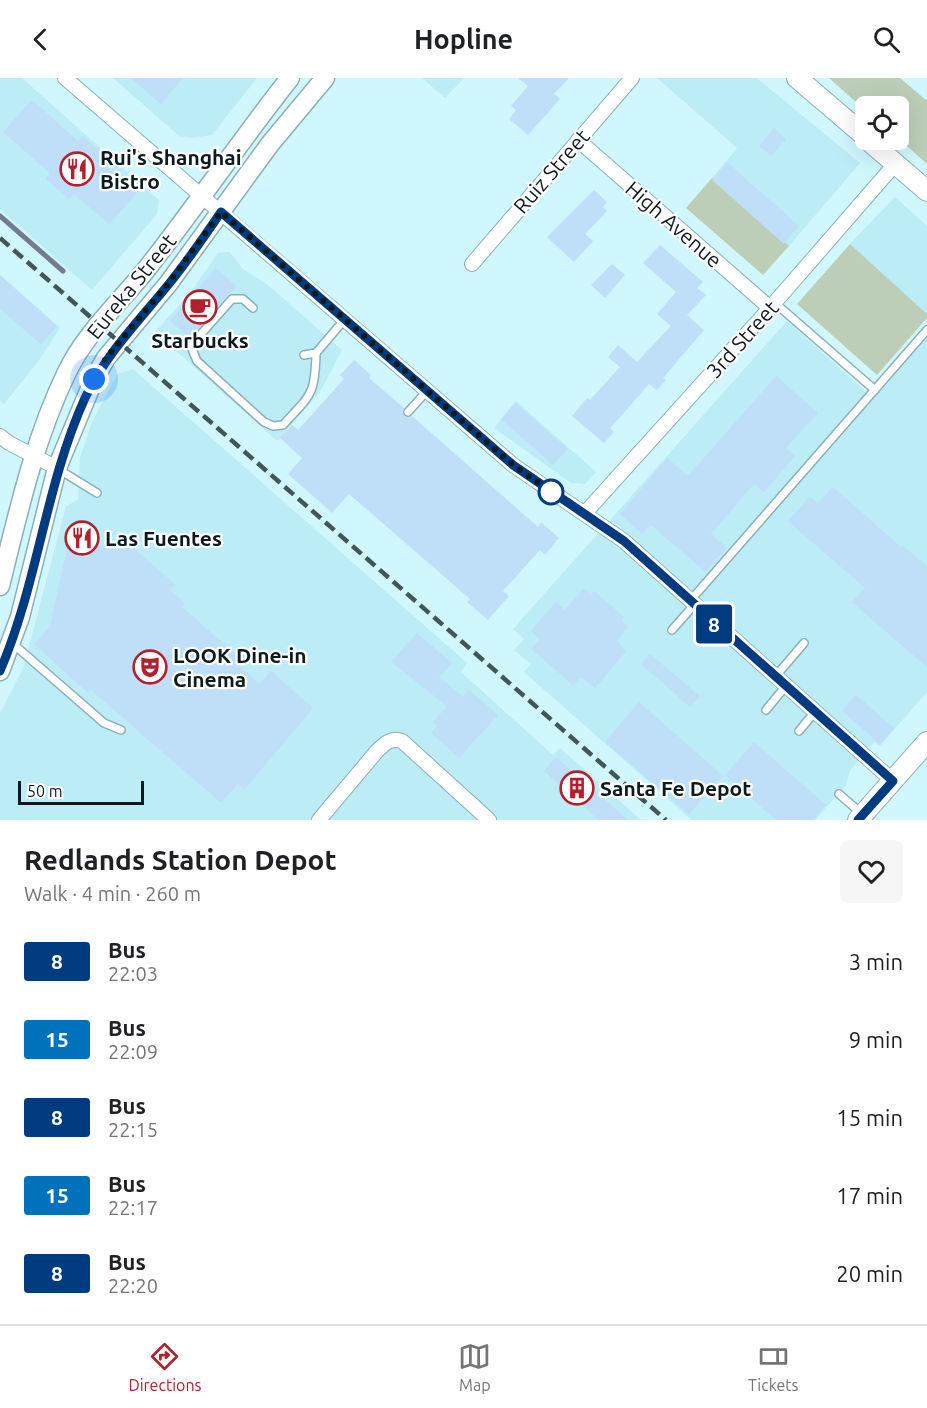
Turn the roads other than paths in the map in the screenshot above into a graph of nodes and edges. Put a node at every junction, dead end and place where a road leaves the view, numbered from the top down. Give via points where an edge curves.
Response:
1 (65, 78) edge
2 (290, 78) edge
3 (326, 78) edge
4 (632, 78) edge
5 (797, 78) edge
6 (855, 128) edge
7 (578, 140) junction
8 (880, 150) edge
9 (896, 164) junction
10 (927, 191) edge
11 (201, 195) junction
12 (221, 212) junction
13 (472, 264) dead end
14 (772, 306) junction
15 (253, 308) dead end
16 (345, 319) junction
17 (927, 330) edge
18 (316, 352) junction
19 (304, 355) dead end
20 (875, 390) junction
21 (427, 391) junction
22 (408, 412) dead end
23 (0, 436) edge
24 (34, 456) junction
25 (57, 468) junction
26 (97, 493) dead end
27 (585, 513) junction
28 (0, 585) edge
29 (692, 603) junction
30 (672, 630) dead end
31 (12, 643) junction
32 (804, 643) dead end
33 (0, 671) edge
34 (780, 682) junction
35 (766, 710) dead end
36 (814, 713) junction
37 (121, 730) dead end
38 (799, 731) dead end
39 (927, 742) edge
40 (893, 781) junction
41 (839, 794) dead end
42 (860, 817) edge
43 (319, 820) edge
44 (489, 820) edge

1 - 11 street
2 - 11 street, Eureka Street
3 - 12 street, Eureka Street via 270,144
4 - 7 street, Ruiz Street
5 - 6 main road
7 - 13 street, Ruiz Street
7 - 14 street, High Avenue
8 - 9 main road
9 - 10 main road
9 - 14 street, 3rd Street
11 - 12 street
11 - 24 street, Eureka Street via 144,273 93,332 68,370
12 - 16 street
12 - 25 street, Eureka Street via 106,358
14 - 20 lane
14 - 27 street, 3rd Street
15 - 18 lane via 243,299 232,299 192,349 197,362 264,422 283,425 309,396 314,387
16 - 18 lane
16 - 21 street
17 - 20 lane
18 - 19 lane
20 - 29 lane
21 - 22 lane
21 - 27 street via 513,465
23 - 24 street
24 - 25 street
24 - 28 street, Eureka Street
25 - 26 lane
25 - 31 street, Eureka Street
27 - 29 street via 624,541
29 - 30 lane
29 - 34 street
31 - 33 street, Eureka Street
31 - 37 lane via 104,723
32 - 34 lane
34 - 35 lane
34 - 36 street
36 - 38 lane
36 - 40 street
39 - 40 main road
40 - 42 main road
41 - 42 lane
43 - 44 street via 384,743 395,740 402,741

